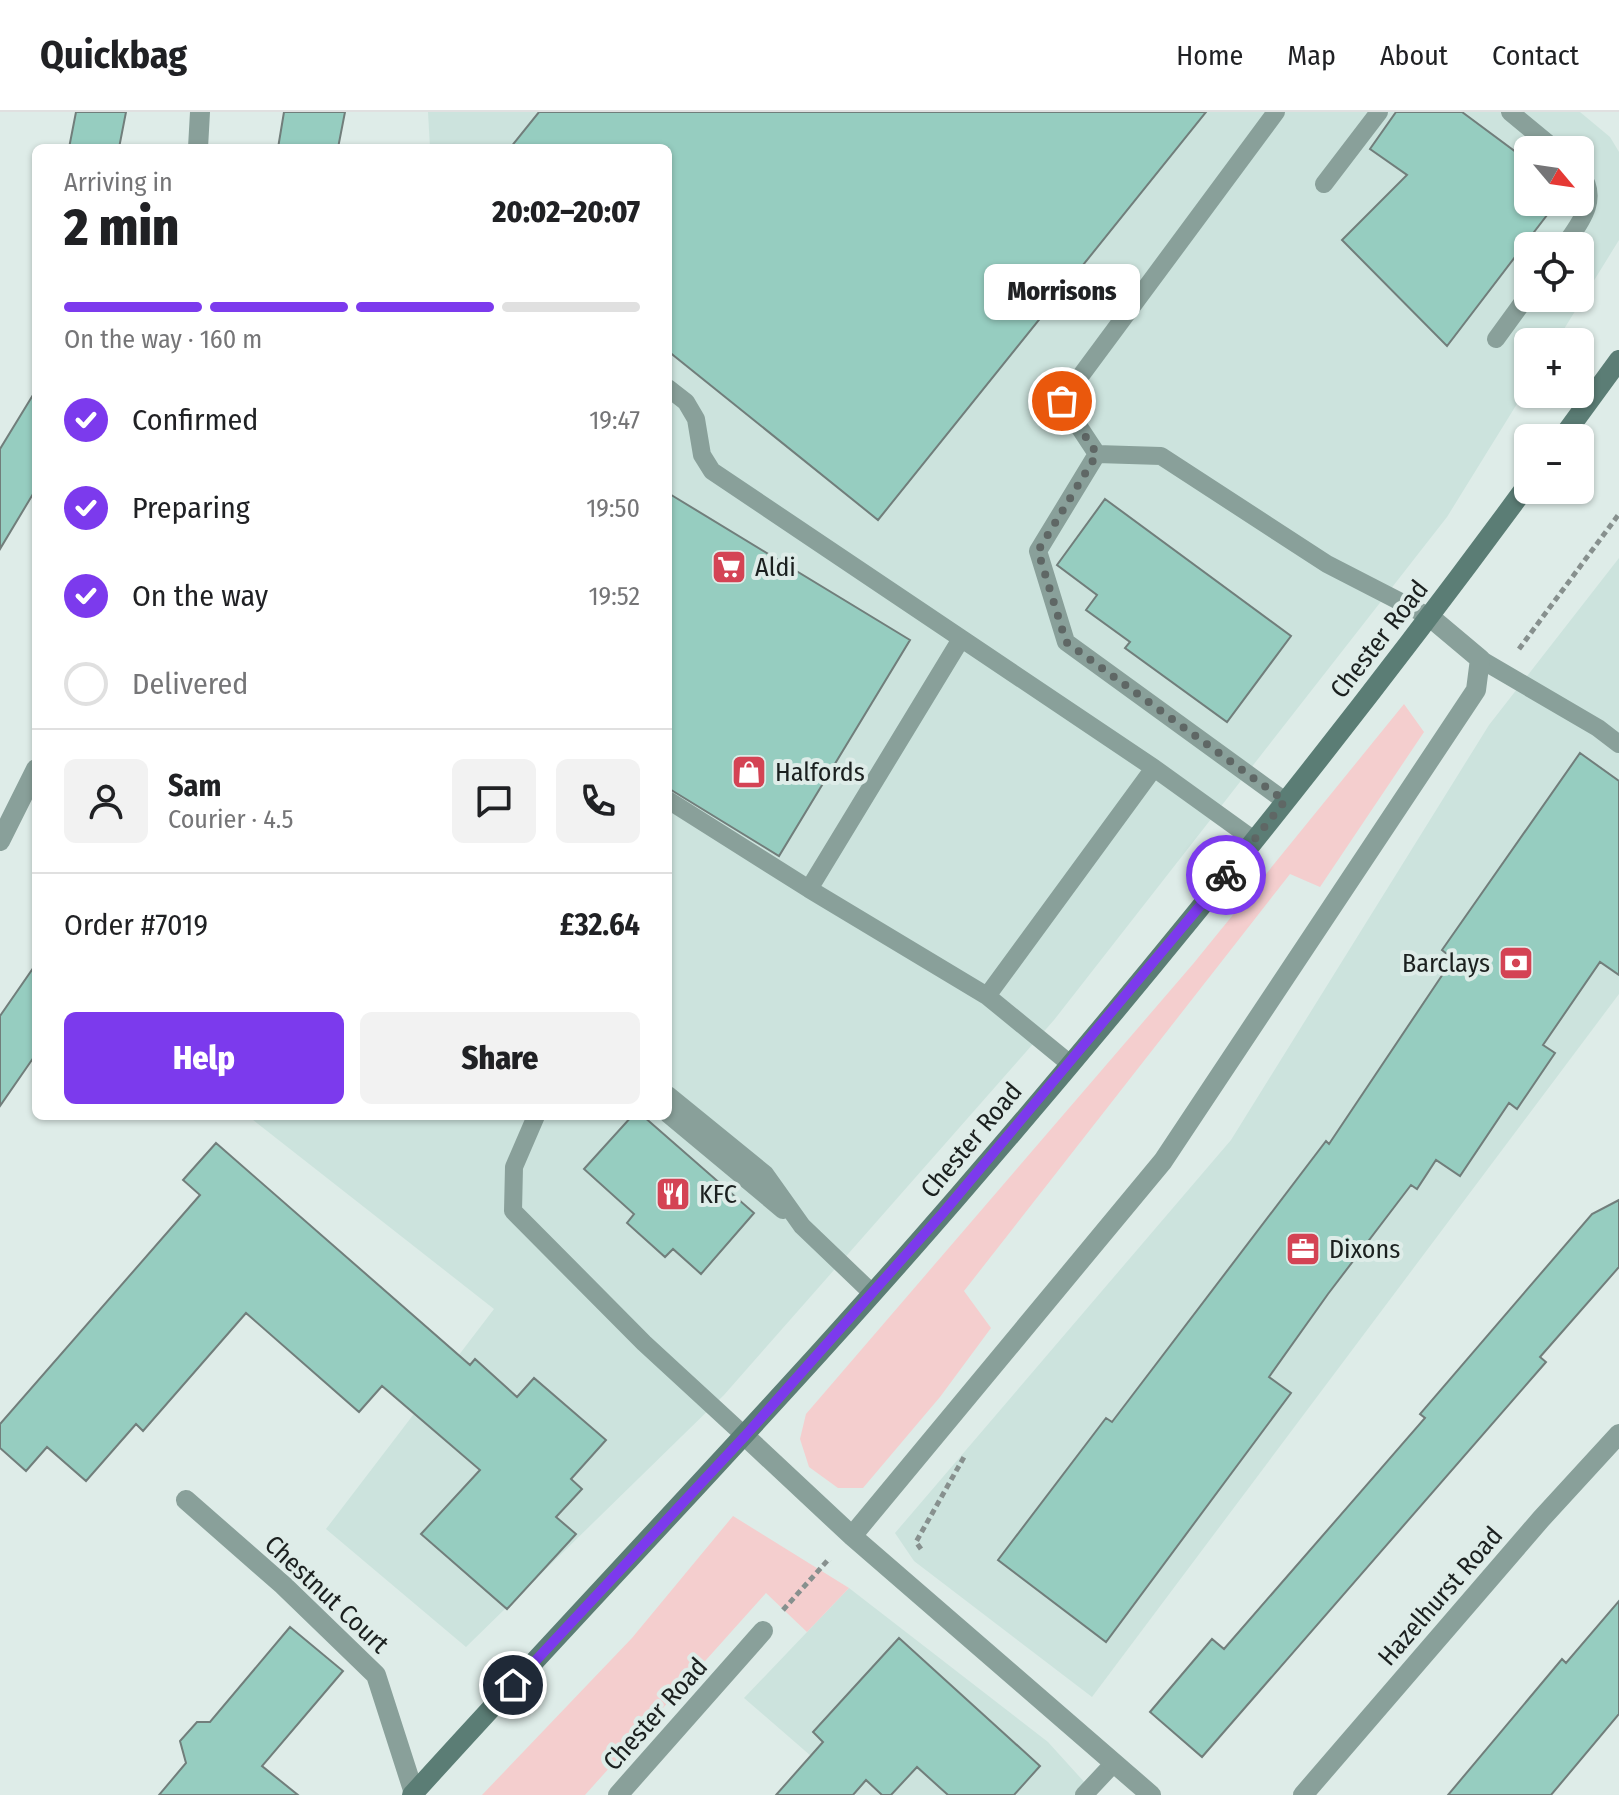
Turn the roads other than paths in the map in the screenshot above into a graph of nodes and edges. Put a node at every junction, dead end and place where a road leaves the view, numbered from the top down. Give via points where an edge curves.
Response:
1 (200, 112) edge
2 (1276, 112) edge
3 (1379, 112) edge
4 (1510, 112) edge
5 (1539, 136) edge
6 (198, 144) edge
7 (1324, 184) dead end
8 (1516, 312) edge
9 (1496, 339) dead end
10 (1619, 360) edge
11 (672, 391) edge
12 (1572, 424) edge
13 (1097, 454) junction
14 (1514, 503) edge
15 (1430, 617) junction
16 (961, 639) junction
17 (1480, 659) junction
18 (1619, 744) edge
19 (1154, 768) junction
20 (32, 777) edge
21 (1285, 801) junction
22 (672, 803) edge
23 (1254, 840) junction
24 (0, 841) edge
25 (809, 889) junction
26 (987, 996) junction
27 (1069, 1063) junction
28 (672, 1098) edge
29 (672, 1117) edge
30 (534, 1120) edge
31 (802, 1226) junction
32 (872, 1293) junction
33 (1619, 1434) edge
34 (745, 1436) junction
35 (186, 1500) dead end
36 (852, 1536) junction
37 (763, 1631) road end
38 (1114, 1763) junction
39 (413, 1794) edge
40 (618, 1795) edge
41 (1084, 1795) edge
42 (1151, 1795) edge
43 (1303, 1795) edge

1 - 6 street
2 - 13 lane via 1062,401
3 - 7 lane
4 - 5 lane
8 - 9 lane
10 - 12 main road
11 - 16 lane via 696,419 702,455 712,471
13 - 15 lane via 1161,456 1327,564
13 - 21 lane via 1038,551 1066,642
14 - 15 main road, Chester Road
15 - 17 street
15 - 21 main road, Chester Road
16 - 19 lane
16 - 25 lane
17 - 18 lane
17 - 36 street via 1476,690 1163,1161
19 - 23 lane
19 - 26 lane
20 - 24 street
21 - 23 main road, Chester Road
22 - 25 lane
23 - 27 main road, Chester Road
25 - 26 lane
26 - 27 lane
27 - 32 main road, Chester Road
28 - 31 lane via 765,1174
29 - 31 lane
30 - 34 lane via 514,1167 513,1211
31 - 32 lane
32 - 34 main road, Chester Road
33 - 43 street, Hazelhurst Road
34 - 36 street
34 - 39 main road, Chester Road
35 - 39 street, Chestnut Court via 376,1675
36 - 38 street
37 - 40 street, Chester Road
38 - 41 lane
38 - 42 street

